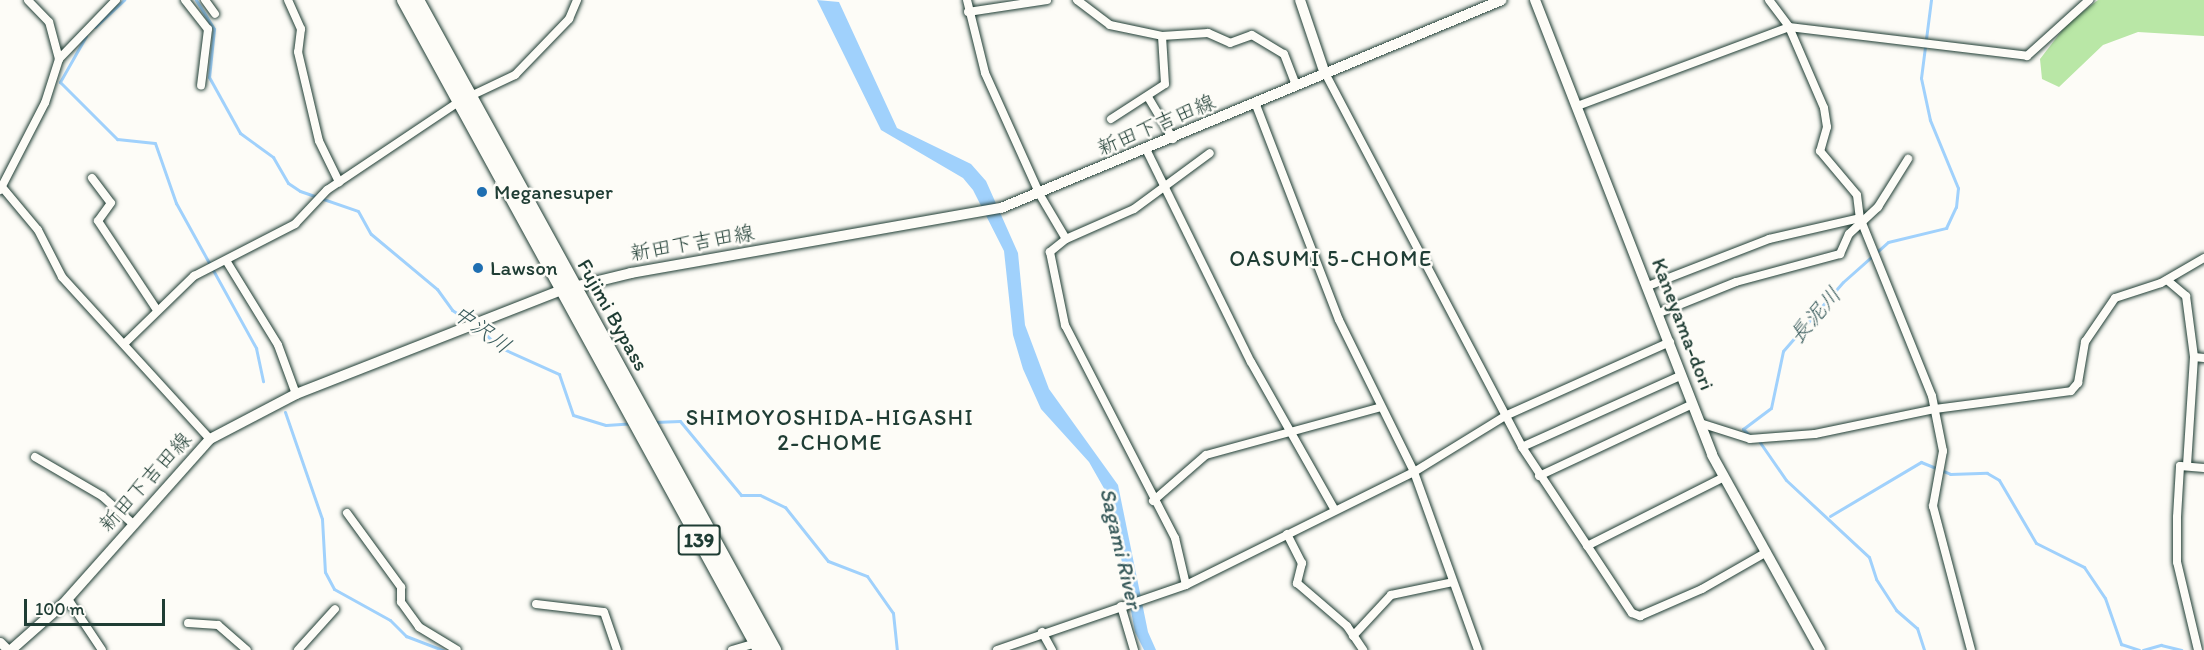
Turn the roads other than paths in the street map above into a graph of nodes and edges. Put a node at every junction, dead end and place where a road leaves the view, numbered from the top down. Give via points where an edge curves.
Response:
1 (27, 0) edge
2 (116, 0) edge
3 (185, 0) edge
4 (205, 0) edge
5 (288, 0) edge
6 (404, 0) edge
7 (417, 0) edge
8 (577, 0) edge
9 (967, 0) edge
10 (1047, 0) edge
11 (1077, 0) edge
12 (1300, 0) edge
13 (1502, 0) edge
14 (1535, 0) edge
15 (1769, 0) edge
16 (2089, 0) edge
17 (968, 12) junction
18 (215, 14) dead end
19 (1789, 27) junction
20 (1162, 36) junction
21 (58, 59) junction
22 (1324, 71) junction
23 (1296, 85) junction
24 (201, 86) dead end
25 (1148, 97) junction
26 (464, 99) junction
27 (1256, 105) junction
28 (1577, 106) junction
29 (1111, 119) dead end
30 (1173, 139) junction
31 (1146, 150) junction
32 (1210, 153) dead end
33 (1908, 159) dead end
34 (92, 178) dead end
35 (339, 182) junction
36 (1162, 187) junction
37 (1, 188) edge
38 (1040, 195) junction
39 (1861, 218) junction
40 (1066, 239) junction
41 (2204, 258) edge
42 (227, 262) junction
43 (2167, 280) junction
44 (1648, 286) junction
45 (568, 289) junction
46 (157, 310) junction
47 (1659, 313) junction
48 (1670, 342) junction
49 (124, 344) junction
50 (2194, 357) junction
51 (2204, 358) edge
52 (1682, 375) junction
53 (296, 394) junction
54 (1693, 404) junction
55 (1381, 406) junction
56 (1935, 408) junction
57 (1506, 416) junction
58 (1700, 423) junction
59 (646, 430) junction
60 (1289, 432) junction
61 (210, 440) junction
62 (1522, 447) junction
63 (35, 458) dead end
64 (2187, 466) junction
65 (2204, 468) edge
66 (1414, 472) junction
67 (1539, 476) junction
68 (1722, 478) junction
69 (1153, 501) junction
70 (1334, 509) junction
71 (346, 513) dead end
72 (132, 523) junction
73 (1287, 534) junction
74 (1587, 546) junction
75 (1765, 553) junction
76 (1453, 582) junction
77 (1186, 585) junction
78 (68, 598) junction
79 (536, 604) dead end
80 (1121, 606) junction
81 (335, 609) dead end
82 (188, 623) dead end
83 (1042, 632) junction
84 (1353, 636) junction
85 (0, 642) edge
86 (758, 646) edge
87 (9, 650) edge
88 (102, 650) edge
89 (247, 650) edge
90 (298, 650) edge
91 (457, 650) edge
92 (617, 650) edge
93 (732, 650) edge
94 (774, 650) edge
95 (997, 650) edge
96 (1052, 650) edge
97 (1134, 650) edge
98 (1363, 650) edge
99 (1478, 650) edge
100 (1820, 650) edge
101 (1971, 650) edge
102 (2198, 650) edge

1 - 21 street via 49,22
2 - 21 street
3 - 24 street via 208,29
4 - 18 street
5 - 35 street via 301,29 298,52 318,141
6 - 26 highway, Fujimi Bypass / 139
7 - 26 highway, Fujimi Bypass / 139
8 - 26 street via 569,19 528,65
9 - 17 street
10 - 17 street
11 - 20 street via 1110,25
12 - 22 main road
13 - 22 main road
14 - 28 main road, Kaneyama-dori
15 - 19 street
16 - 19 street via 2027,56
17 - 38 street via 985,73
19 - 28 street
19 - 39 street via 1824,108 1827,128 1820,151 1857,195
20 - 23 street via 1208,33 1230,43 1252,35 1284,54
20 - 25 street via 1165,84
21 - 37 street via 45,103
22 - 23 main road, 新田下吉田線
22 - 57 street
23 - 27 main road, 新田下吉田線
25 - 29 street
25 - 30 street
26 - 35 street
26 - 45 highway, Fujimi Bypass / 139
27 - 30 main road, 新田下吉田線
27 - 55 street via 1339,320
28 - 44 main road, Kaneyama-dori
30 - 31 main road, 新田下吉田線
31 - 36 street
31 - 38 main road, 新田下吉田線
32 - 36 street
33 - 39 street via 1874,212
34 - 46 street via 111,203 98,221
35 - 42 street via 296,224
36 - 40 street via 1104,225
36 - 60 street
37 - 49 street via 38,230 62,278
38 - 40 street
38 - 45 main road, 新田下吉田線 via 978,213 631,273
39 - 44 street via 1769,239
39 - 47 street via 1840,254 1736,282
39 - 56 street
40 - 69 street via 1050,252 1065,325
41 - 43 street
42 - 46 street via 194,276
42 - 53 street via 278,345
43 - 50 street via 2186,296
43 - 56 street via 2115,298 2085,342 2078,383 2071,391
44 - 47 main road, Kaneyama-dori
45 - 53 main road, 新田下吉田線
45 - 59 highway, Fujimi Bypass / 139 via 628,412
45 - 59 highway, Fujimi Bypass / 139 via 644,414
46 - 49 street
47 - 48 main road, Kaneyama-dori
48 - 52 main road, Kaneyama-dori
48 - 57 street
49 - 61 street
50 - 51 street
50 - 64 street
52 - 54 main road, Kaneyama-dori
52 - 62 street
53 - 61 main road, 新田下吉田線
54 - 58 main road, Kaneyama-dori
54 - 67 street
55 - 60 street
55 - 66 street
56 - 58 street via 1815,434 1750,439
56 - 101 street via 1942,451 1933,506
57 - 62 street
57 - 66 street
58 - 68 main road, Kaneyama-dori
59 - 86 highway, Fujimi Bypass / 139
59 - 94 highway, Fujimi Bypass / 139
60 - 69 street via 1206,455
60 - 70 street
61 - 72 main road, 新田下吉田線
62 - 67 street
63 - 72 street via 102,496
64 - 65 street
64 - 102 street via 2180,466 2177,562
66 - 70 street
66 - 76 street
67 - 74 street
68 - 74 street
68 - 75 main road, Kaneyama-dori
69 - 77 street via 1175,538
70 - 73 street
71 - 91 street via 401,587 401,602 419,627
72 - 78 main road, 新田下吉田線
73 - 77 street
73 - 84 street via 1302,563 1297,583
74 - 75 street via 1632,613 1640,616 1702,589
75 - 100 main road, Kaneyama-dori
76 - 84 street via 1391,595
76 - 99 street
77 - 80 street
78 - 87 main road, 新田下吉田線
78 - 88 street
79 - 92 street via 604,612
80 - 83 street
80 - 97 street
81 - 90 street
82 - 89 street via 218,625
83 - 95 street
83 - 96 street
84 - 98 street
85 - 87 street
86 - 93 street

